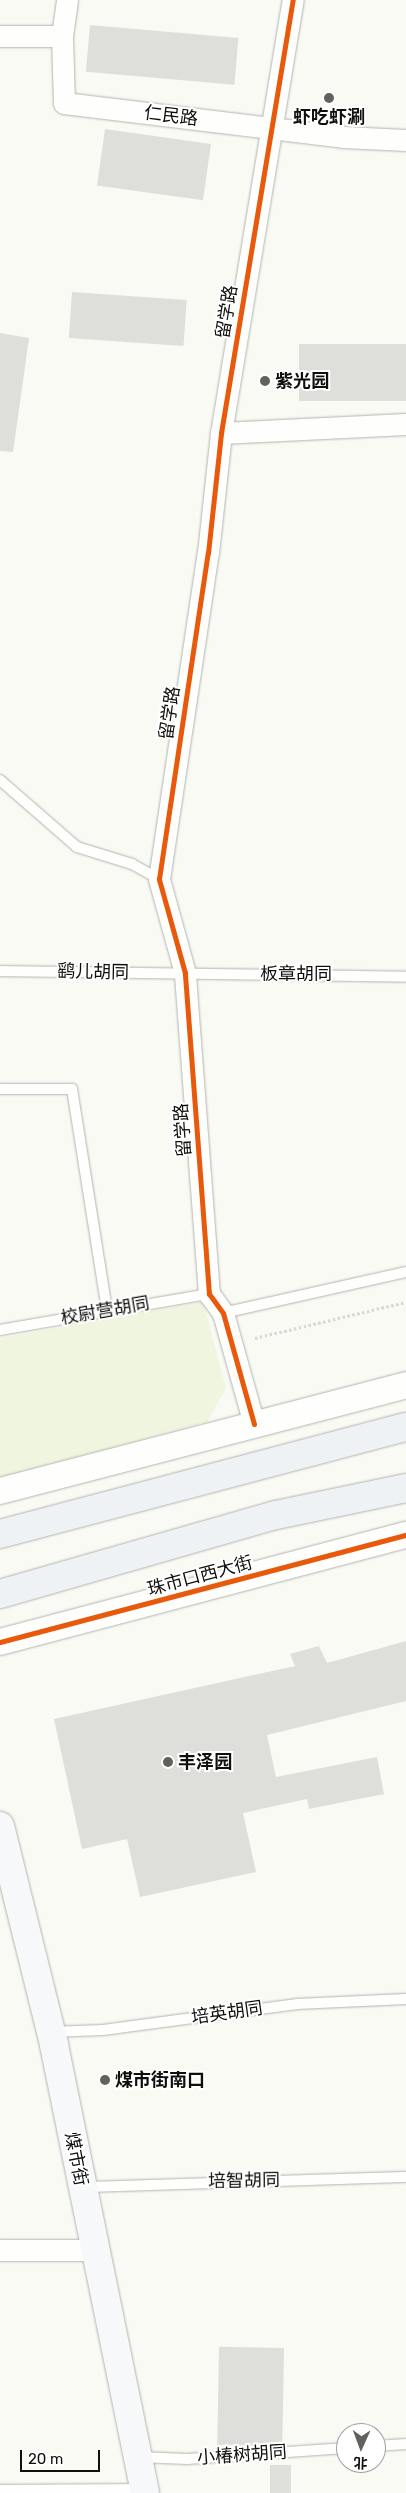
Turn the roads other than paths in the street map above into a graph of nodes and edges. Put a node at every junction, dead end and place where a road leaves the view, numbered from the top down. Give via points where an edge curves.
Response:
1 (67, 0) edge
2 (293, 0) edge
3 (0, 36) edge
4 (62, 36) junction
5 (272, 128) junction
6 (406, 140) edge
7 (406, 424) edge
8 (221, 433) junction
9 (0, 780) edge
10 (159, 879) junction
11 (0, 972) edge
12 (185, 973) junction
13 (406, 977) edge
14 (0, 1089) edge
15 (406, 1272) edge
16 (210, 1294) junction
17 (107, 1310) junction
18 (222, 1313) junction
19 (0, 1330) edge
20 (406, 1385) edge
21 (254, 1424) junction
22 (406, 1427) edge
23 (406, 1488) edge
24 (0, 1491) edge
25 (0, 1534) edge
26 (406, 1535) edge
27 (0, 1594) edge
28 (0, 1642) edge
29 (0, 1826) edge
30 (406, 2000) edge
31 (49, 2032) junction
32 (406, 2177) edge
33 (81, 2187) junction
34 (0, 2250) edge
35 (96, 2250) junction
36 (406, 2444) edge
37 (386, 2445) edge
38 (336, 2449) edge
39 (138, 2456) junction
40 (0, 2490) edge
41 (144, 2491) edge

1 - 4 street
2 - 5 street, 留学路
3 - 4 street
4 - 5 street, 仁民路 via 64,103
5 - 6 street, 仁民路 via 343,137
5 - 8 street, 留学路
7 - 8 street
8 - 10 street, 留学路 via 205,572
9 - 10 lane via 77,847 132,864
10 - 12 street, 留学路
11 - 12 lane, 鹞儿胡同
12 - 13 lane, 板章胡同
12 - 16 street, 留学路
14 - 17 lane via 72,1089
15 - 18 lane
16 - 17 lane, 校尉营胡同
16 - 18 street, 留学路
17 - 19 lane, 校尉营胡同
18 - 21 street, 留学路
20 - 21 street
21 - 24 street
22 - 25 main road
23 - 27 main road, 珠市口西大街 via 276,1515
26 - 28 street, 珠市口西大街
29 - 31 main road, 煤市街
30 - 31 lane, 培英胡同 via 297,2004 103,2030
31 - 33 main road, 煤市街
32 - 33 lane, 培智胡同
33 - 35 main road, 煤市街
34 - 35 street
35 - 39 main road, 煤市街
36 - 37 lane
38 - 39 lane, 小椿树胡同 via 187,2459
39 - 41 main road, 煤市街
40 - 41 lane

